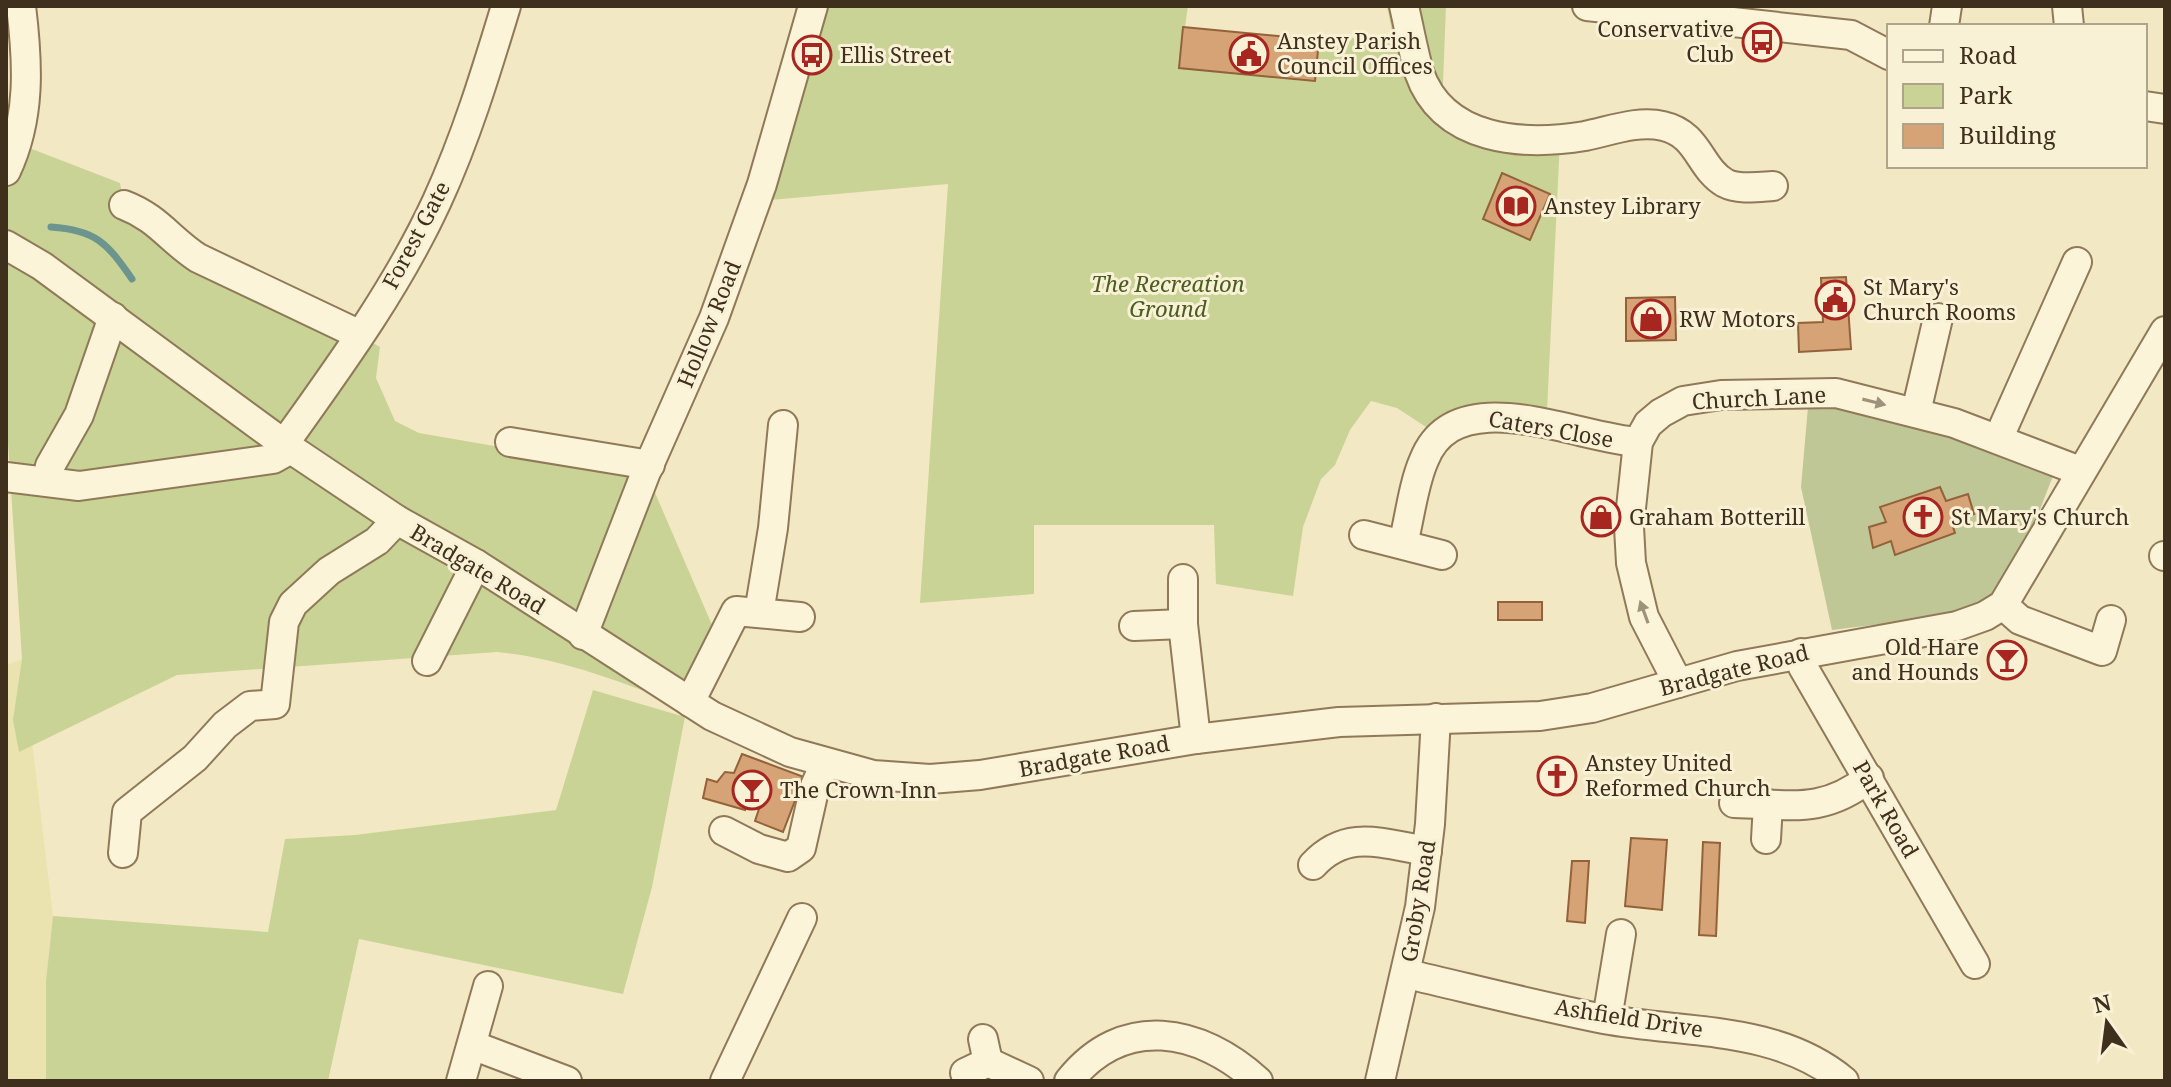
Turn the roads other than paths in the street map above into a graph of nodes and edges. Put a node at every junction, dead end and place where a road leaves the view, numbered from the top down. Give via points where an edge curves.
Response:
1 (21, 6) edge
2 (506, 6) edge
3 (813, 6) edge
4 (1404, 6) edge
5 (1587, 6) edge
6 (1887, 54) edge
7 (6, 171) edge
8 (1773, 186) dead end
9 (124, 205) dead end
10 (6, 245) edge
11 (2077, 262) dead end
12 (113, 317) junction
13 (1938, 318) dead end
14 (2165, 331) edge
15 (358, 334) junction
16 (1916, 412) junction
17 (783, 425) dead end
18 (1999, 437) junction
19 (510, 442) dead end
20 (1638, 442) junction
21 (288, 446) junction
22 (650, 465) junction
23 (2080, 471) junction
24 (6, 477) edge
25 (47, 480) junction
26 (397, 520) junction
27 (1364, 535) dead end
28 (1403, 544) junction
29 (1442, 555) dead end
30 (476, 564) junction
31 (1183, 579) dead end
32 (2003, 605) junction
33 (759, 613) junction
34 (800, 617) dead end
35 (2111, 620) dead end
36 (1183, 624) junction
37 (1134, 626) dead end
38 (583, 635) junction
39 (1801, 653) junction
40 (427, 661) dead end
41 (1678, 683) junction
42 (690, 702) junction
43 (1436, 718) junction
44 (1196, 739) junction
45 (825, 764) junction
46 (1869, 778) junction
47 (1734, 803) dead end
48 (1768, 804) junction
49 (724, 831) dead end
50 (1766, 839) dead end
51 (1427, 851) junction
52 (123, 853) dead end
53 (1313, 865) dead end
54 (802, 918) dead end
55 (1621, 934) dead end
56 (1975, 964) dead end
57 (1407, 974) junction
58 (488, 986) dead end
59 (1607, 1019) junction
60 (472, 1045) junction
61 (979, 1058) dead end
62 (461, 1081) edge
63 (567, 1081) edge
64 (725, 1081) edge
65 (1029, 1081) edge
66 (1069, 1081) edge
67 (1258, 1081) edge
68 (1380, 1081) edge
69 (1844, 1081) edge

1 - 7 street via 27,93 19,144
2 - 15 street, Forest Gate via 474,109 436,203
3 - 22 street, Hollow Road via 762,184 714,318
4 - 8 street via 1420,74 1442,110 1464,126 1545,143 1635,125 1663,125 1683,133 1724,183
5 - 6 street via 1851,35
9 - 15 street via 161,224 171,254
10 - 12 street, Bradgate Road
11 - 18 street
12 - 21 street, Bradgate Road
12 - 25 street via 79,415
13 - 16 street
14 - 23 street
15 - 21 street, Forest Gate
16 - 18 street, Church Lane
20 -> 16 street, Church Lane via 1661,413 1683,401 1721,395 1836,393
17 - 33 street
18 - 23 street, Church Lane
19 - 22 street
20 - 28 street, Caters Close via 1495,416 1462,422 1444,432 1424,459
41 -> 20 street via 1644,617 1631,563 1629,527
21 - 25 street via 273,459 79,486
21 - 26 street, Bradgate Road
22 - 38 street, Hollow Road
23 - 32 street
24 - 25 street
26 - 30 street, Bradgate Road
26 - 52 street via 293,604 284,622 275,704 250,706 127,812
27 - 28 street
28 - 29 street
30 - 38 street, Bradgate Road
30 - 40 street
31 - 36 street
32 - 35 street via 2020,620 2102,651
32 - 39 street, Bradgate Road via 1957,626
33 - 34 street
33 - 42 street via 736,611
36 - 37 street
36 - 44 street
38 - 42 street, Bradgate Road
39 - 41 street, Bradgate Road
39 - 46 street, Park Road via 1803,667
41 - 43 street, Bradgate Road via 1592,708 1540,716
42 - 45 street, Bradgate Road
43 - 44 street, Bradgate Road via 1339,722
43 - 51 street, Groby Road
44 - 45 street, Bradgate Road via 930,779 873,775
45 - 49 street via 801,848 788,857
46 - 48 street via 1835,801
46 - 56 street, Park Road
47 - 48 street
48 - 50 street
51 - 53 street via 1343,842
51 - 57 street, Groby Road
54 - 64 street via 776,940
55 - 59 street
57 - 59 street, Ashfield Drive
57 - 68 street, Groby Road
58 - 60 street
59 - 69 street, Ashfield Drive via 1752,1038 1801,1055
60 - 62 street
60 - 63 street
61 - 65 street
66 - 67 street via 1085,1060 1115,1042 1182,1037 1212,1046

